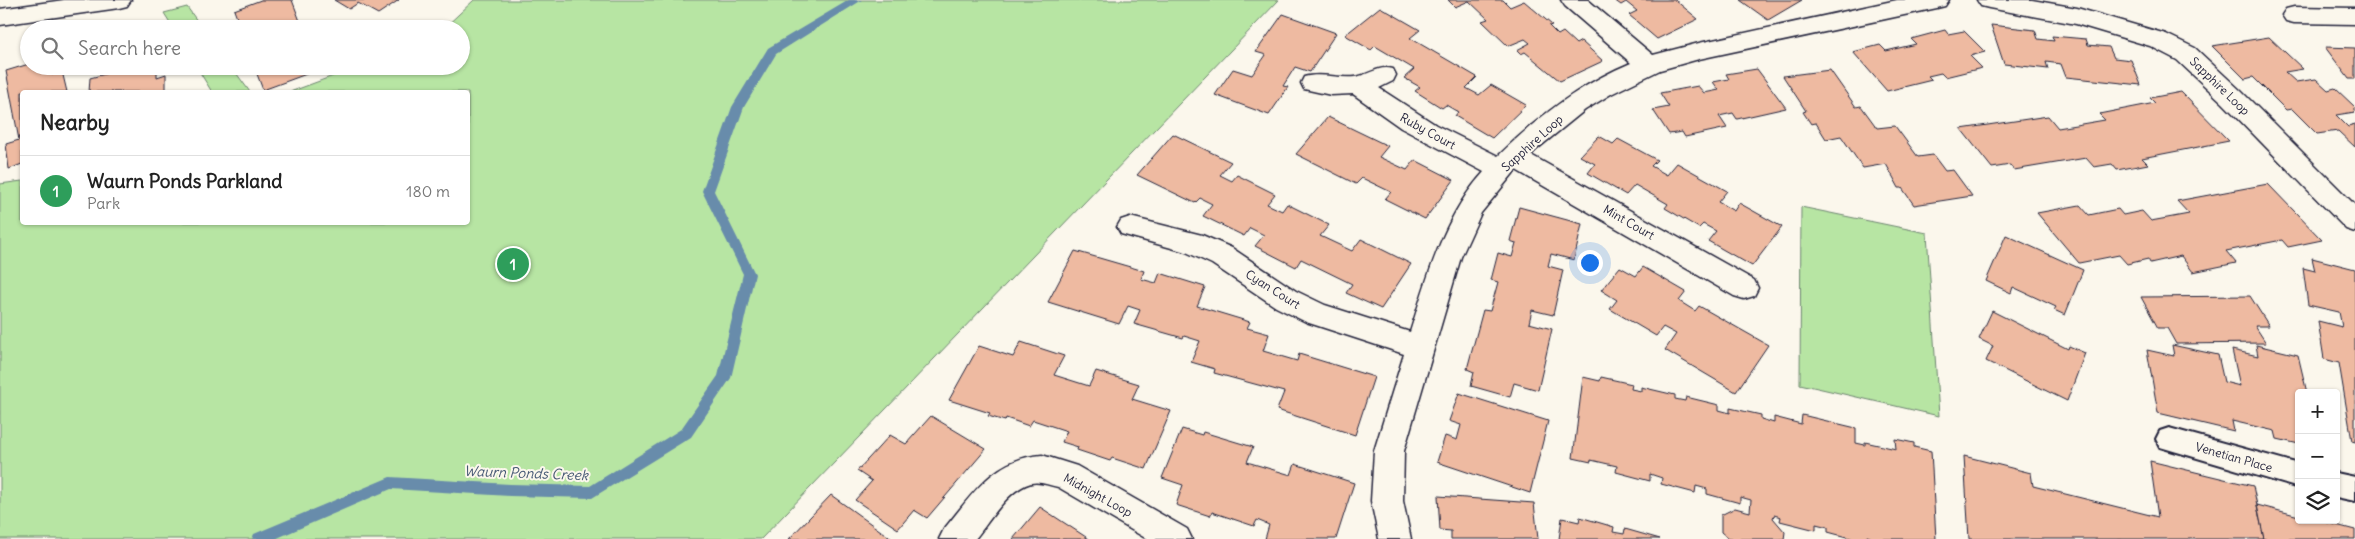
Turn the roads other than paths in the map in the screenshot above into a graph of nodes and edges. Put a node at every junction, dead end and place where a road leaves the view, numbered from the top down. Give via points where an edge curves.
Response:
1 (119, 0) edge
2 (1573, 0) edge
3 (1937, 0) edge
4 (1989, 0) edge
5 (1854, 8) edge
6 (2294, 15) dead end
7 (2355, 16) edge
8 (0, 17) edge
9 (1649, 65) junction
10 (1384, 75) dead end
11 (1313, 83) dead end
12 (1358, 85) junction
13 (1508, 163) junction
14 (2355, 222) edge
15 (1130, 227) dead end
16 (1744, 288) dead end
17 (1419, 347) junction
18 (2169, 439) dead end
19 (2295, 475) edge
20 (2340, 486) edge
21 (2355, 489) edge
22 (955, 539) edge
23 (1176, 539) edge
24 (1395, 539) edge

1 - 8 street
2 - 9 street
3 - 5 street, Sapphire Loop
4 - 14 street, Sapphire Loop via 2077,16 2158,40 2186,54
5 - 9 street, Sapphire Loop
6 - 7 street
9 - 13 street, Sapphire Loop via 1581,101 1547,126
10 - 12 street
11 - 12 street
12 - 13 street, Ruby Court via 1424,132
13 - 16 street, Mint Court
13 - 17 street, Sapphire Loop via 1473,205 1457,235
15 - 17 street, Cyan Court via 1192,243 1222,256 1286,299 1316,314
17 - 24 street, Sapphire Loop via 1392,438 1387,468 1387,501
18 - 19 lane, Venetian Place
20 - 21 lane
22 - 23 street, Midnight Loop via 1001,484 1026,470 1042,469 1077,482

